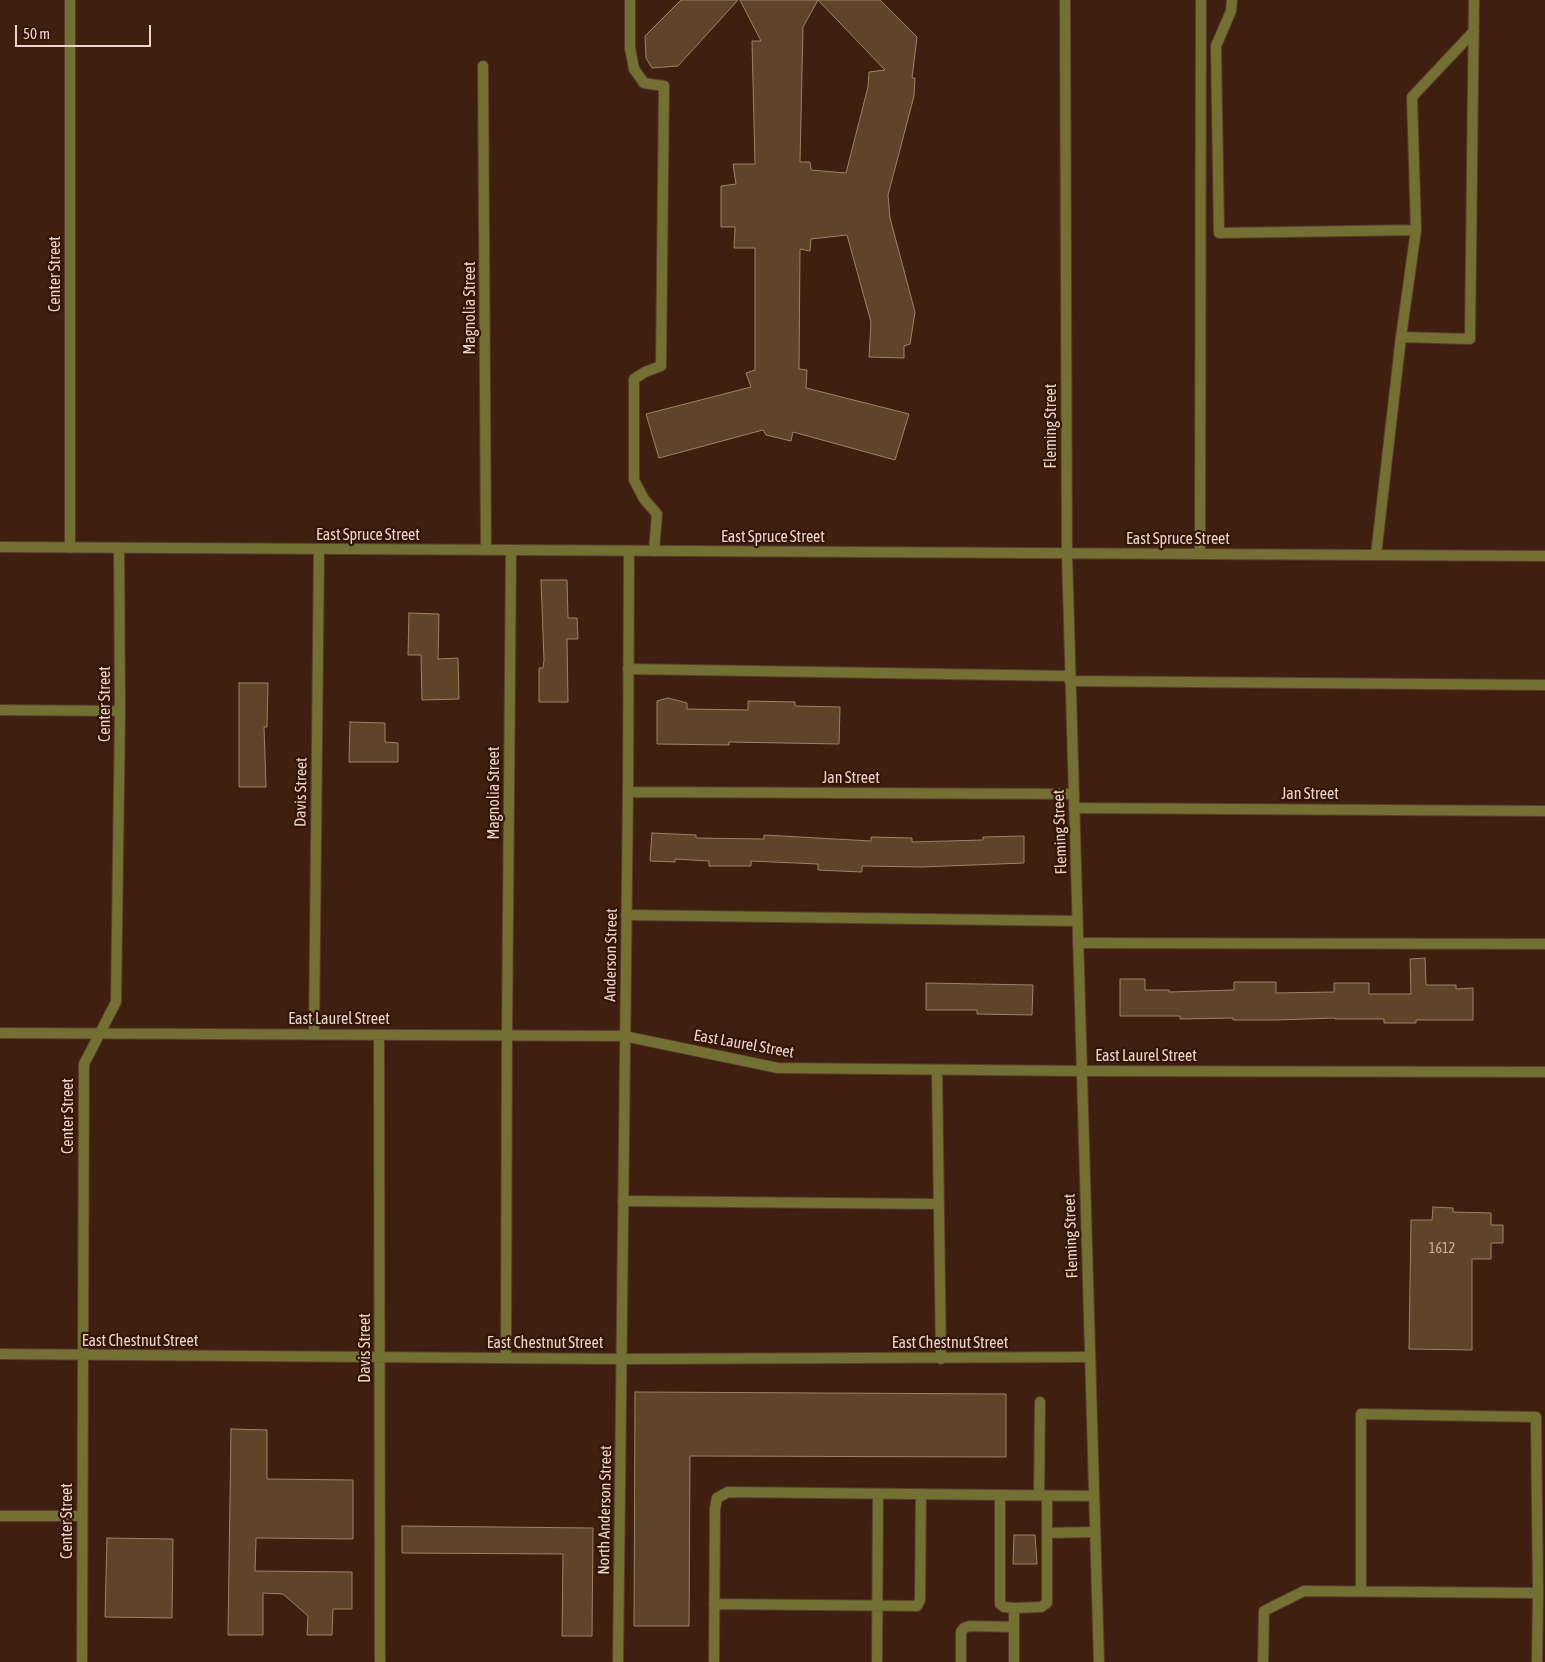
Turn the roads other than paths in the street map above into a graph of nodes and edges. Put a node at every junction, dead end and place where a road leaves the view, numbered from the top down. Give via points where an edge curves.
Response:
1 (70, 0) edge
2 (630, 0) edge
3 (1065, 0) edge
4 (1201, 0) edge
5 (1232, 0) edge
6 (1474, 0) edge
7 (1474, 31) junction
8 (483, 66) dead end
9 (1416, 230) junction
10 (1401, 337) junction
11 (0, 548) edge
12 (70, 548) junction
13 (119, 548) junction
14 (319, 549) junction
15 (486, 550) junction
16 (511, 551) junction
17 (629, 551) junction
18 (654, 551) junction
19 (1067, 554) junction
20 (1200, 554) junction
21 (1376, 555) junction
22 (1545, 556) edge
23 (628, 669) junction
24 (1070, 679) junction
25 (1545, 685) edge
26 (0, 710) edge
27 (120, 711) junction
28 (628, 792) junction
29 (1074, 794) junction
30 (1074, 808) junction
31 (1545, 811) edge
32 (626, 915) junction
33 (1077, 921) junction
34 (1078, 943) junction
35 (1545, 944) edge
36 (0, 1032) edge
37 (100, 1033) junction
38 (314, 1034) junction
39 (379, 1034) junction
40 (507, 1035) junction
41 (624, 1036) junction
42 (937, 1070) junction
43 (1082, 1071) junction
44 (1545, 1072) edge
45 (623, 1201) junction
46 (938, 1204) junction
47 (0, 1354) edge
48 (82, 1356) junction
49 (380, 1357) junction
50 (1090, 1357) junction
51 (506, 1358) junction
52 (621, 1359) junction
53 (941, 1359) junction
54 (1040, 1402) dead end
55 (878, 1494) junction
56 (921, 1494) junction
57 (1000, 1495) junction
58 (1043, 1495) junction
59 (1094, 1496) junction
60 (0, 1516) edge
61 (82, 1516) junction
62 (1095, 1532) junction
63 (1047, 1533) junction
64 (1361, 1591) junction
65 (1538, 1593) junction
66 (714, 1604) junction
67 (878, 1606) junction
68 (1014, 1608) junction
69 (1014, 1627) junction
70 (82, 1662) edge
71 (380, 1662) edge
72 (618, 1662) edge
73 (714, 1662) edge
74 (877, 1662) edge
75 (961, 1662) edge
76 (1014, 1662) edge
77 (1099, 1662) edge
78 (1263, 1662) edge
79 (1537, 1662) edge

1 - 12 street, Center Street
2 - 18 street via 630,48 634,69 644,83 664,86 661,366 634,380 634,480 657,514
3 - 19 street, Fleming Street
4 - 20 street
5 - 9 street via 1231,11 1216,46 1219,233
6 - 7 street
7 - 9 street via 1412,97
7 - 10 street via 1470,339
8 - 15 street, Magnolia Street
9 - 10 street
10 - 21 street
11 - 12 street, East Spruce Street
12 - 13 street, East Spruce Street
13 - 14 street, East Spruce Street
13 - 27 street, Center Street
14 - 15 street, East Spruce Street
14 - 38 street, Davis Street
15 - 16 street, East Spruce Street
16 - 17 street, East Spruce Street
16 - 40 street, Magnolia Street
17 - 18 street, East Spruce Street
17 - 23 street, Anderson Street
18 - 19 street, East Spruce Street
19 - 20 street, East Spruce Street
19 - 24 street, Fleming Street
20 - 21 street, East Spruce Street
21 - 22 street, East Spruce Street
23 - 24 street
23 - 28 street, Anderson Street
24 - 25 street
24 - 29 street, Fleming Street
26 - 27 street
27 - 37 street, Center Street via 116,1002
28 - 29 street, Jan Street
28 - 32 street, Anderson Street
29 - 30 street, Fleming Street
30 - 31 street, Jan Street
30 - 33 street, Fleming Street
32 - 33 street
32 - 41 street, Anderson Street
33 - 34 street, Fleming Street
34 - 35 street
34 - 43 street, Fleming Street
36 - 37 street, East Laurel Street
37 - 38 street, East Laurel Street
37 - 48 street, Center Street via 84,1064
38 - 39 street, East Laurel Street
39 - 40 street, East Laurel Street
39 - 49 street, Davis Street
40 - 41 street, East Laurel Street
40 - 51 street, Magnolia Street
41 - 42 street, East Laurel Street via 778,1068
41 - 45 street, Anderson Street
42 - 43 street, East Laurel Street
42 - 46 street
43 - 44 street, East Laurel Street
43 - 50 street, Fleming Street
45 - 46 street
45 - 52 street, Anderson Street
46 - 53 street
47 - 48 street, East Chestnut Street
48 - 49 street, East Chestnut Street
48 - 61 street, Center Street
49 - 51 street, East Chestnut Street
49 - 71 street, Davis Street
50 - 53 street, East Chestnut Street
50 - 59 street, Fleming Street
51 - 52 street, East Chestnut Street
52 - 53 street, East Chestnut Street
52 - 72 street, North Anderson Street
54 - 58 street
55 - 56 street
55 - 66 street via 728,1492 718,1498 715,1508
55 - 67 street
56 - 57 street
56 - 67 street via 919,1603 917,1606
57 - 58 street
57 - 68 street via 1000,1604
58 - 59 street
58 - 63 street
59 - 62 street, Fleming Street
60 - 61 street
61 - 70 street, Center Street
62 - 63 street
62 - 77 street, Fleming Street
63 - 68 street via 1047,1603 1042,1607
64 - 65 street
64 - 65 street via 1361,1414 1536,1417
64 - 78 street via 1304,1591 1264,1611
65 - 79 street
66 - 67 street
66 - 73 street
67 - 74 street
68 - 69 street
69 - 75 street via 964,1628 961,1632
69 - 76 street

